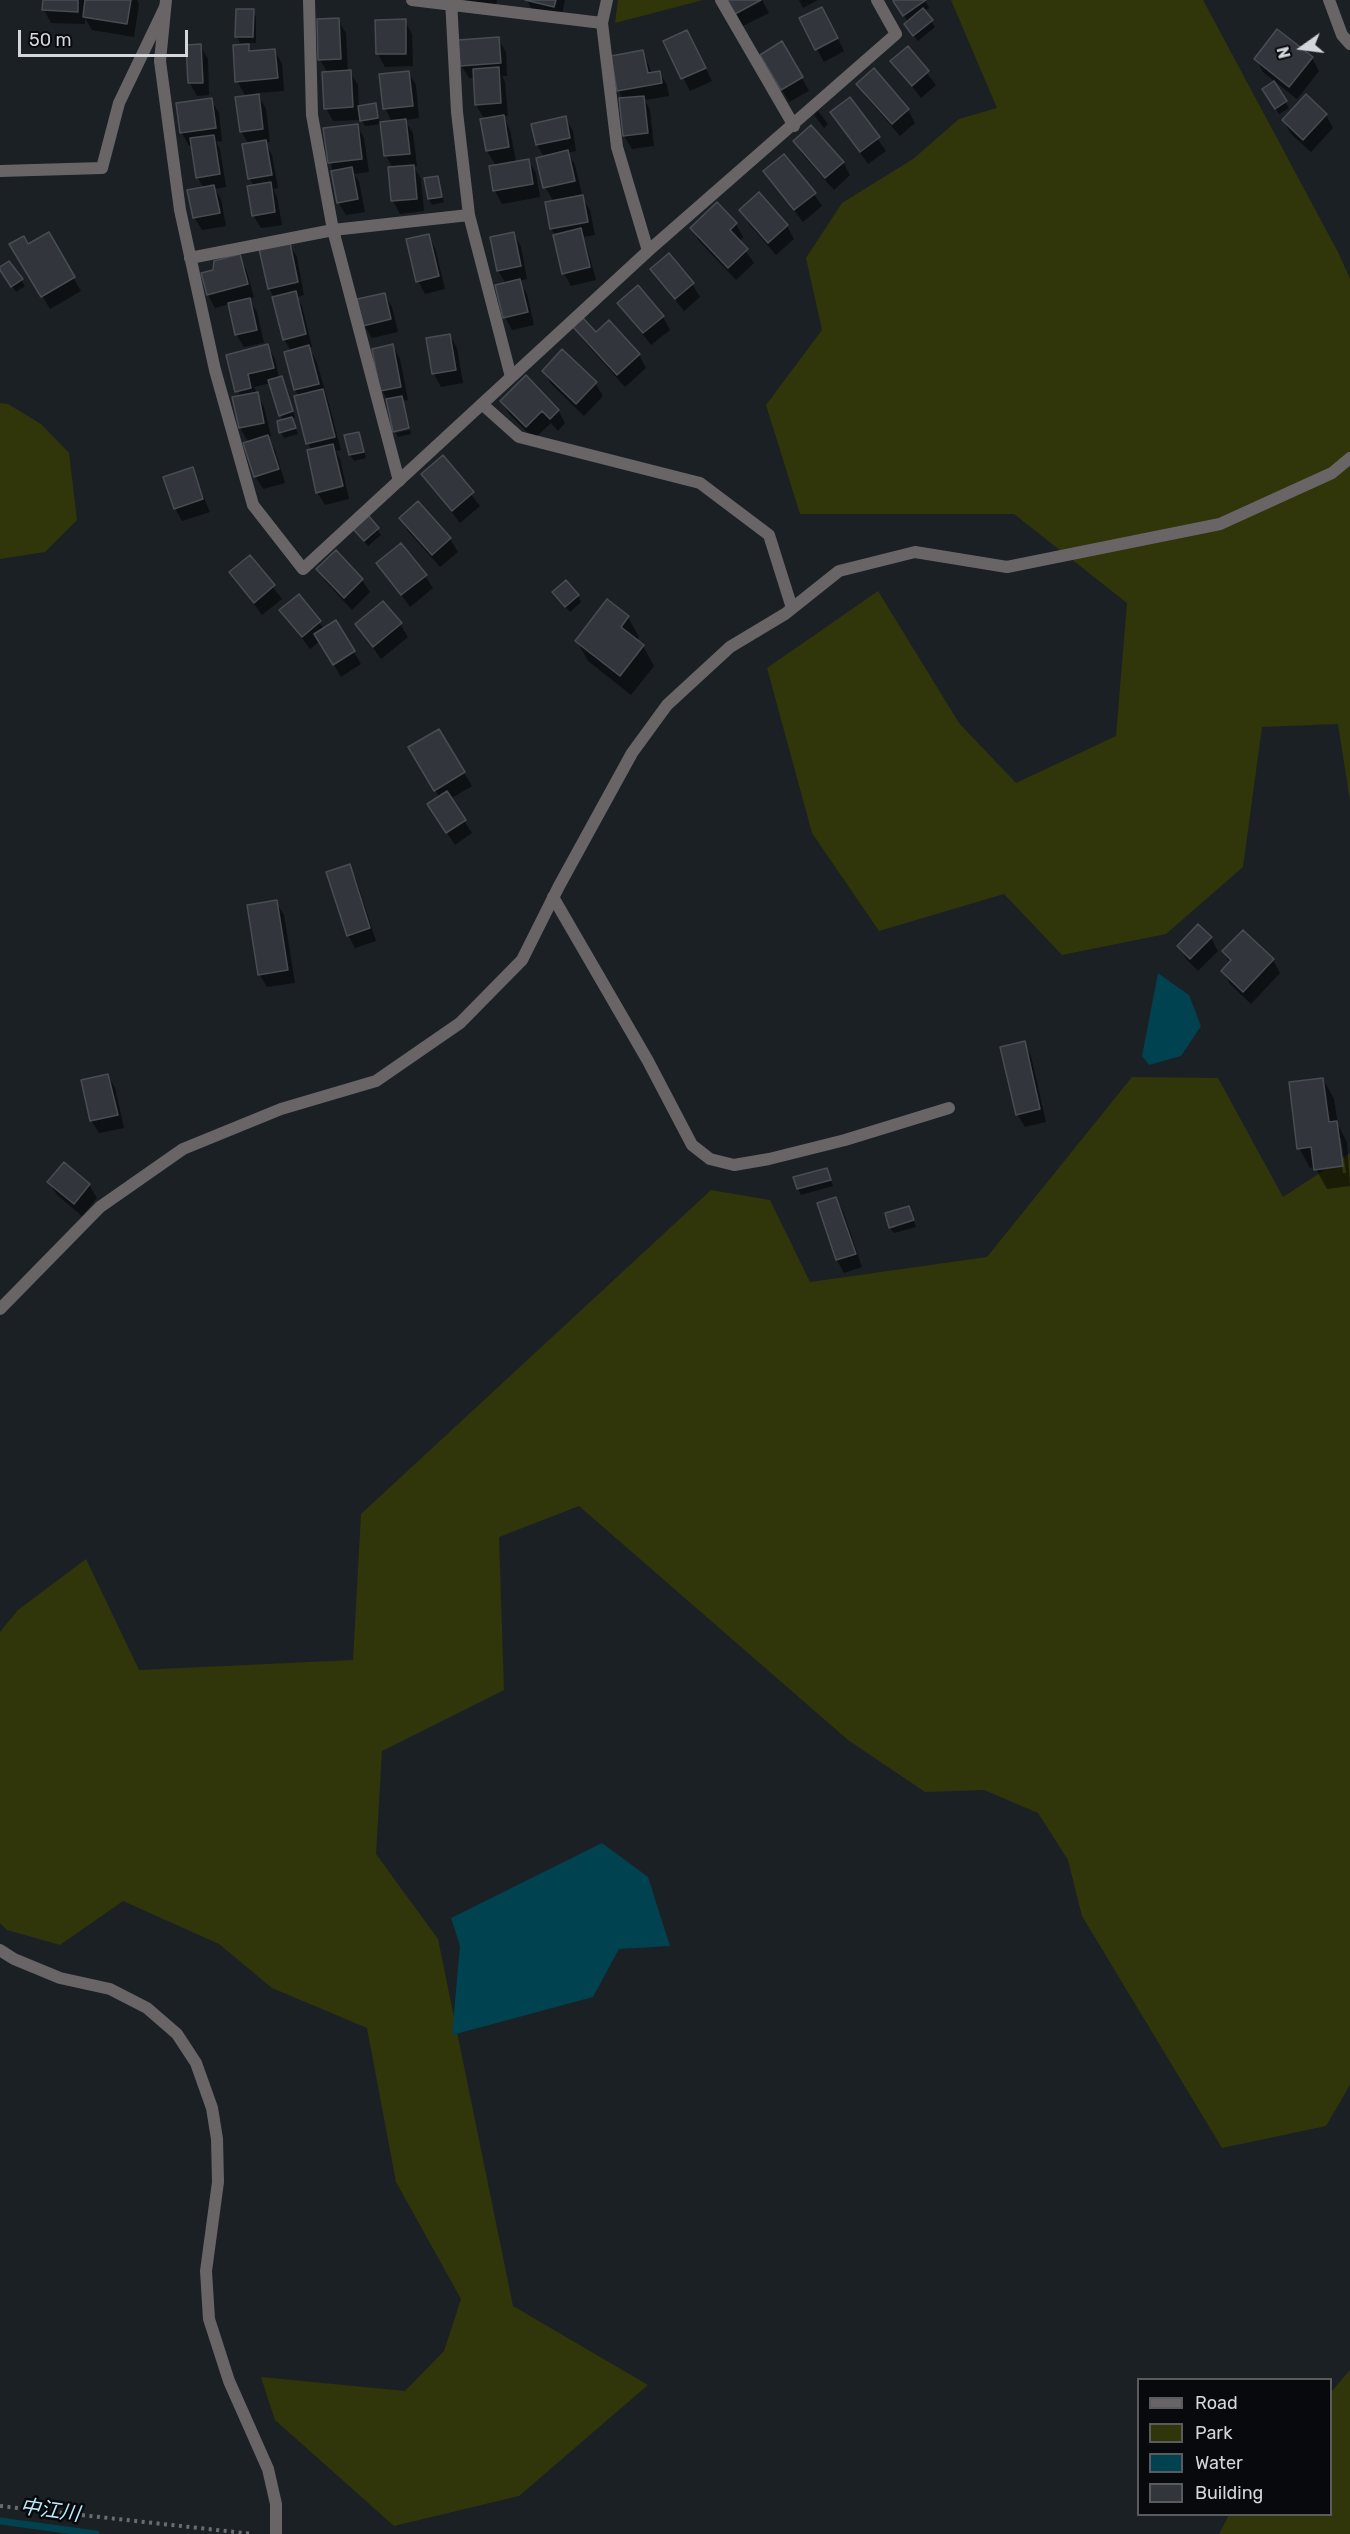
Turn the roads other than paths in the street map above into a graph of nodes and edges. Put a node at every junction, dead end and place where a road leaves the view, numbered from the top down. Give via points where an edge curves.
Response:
1 (309, 0) edge
2 (412, 0) edge
3 (607, 0) edge
4 (721, 0) edge
5 (877, 0) edge
6 (1329, 0) edge
7 (166, 3) edge
8 (450, 3) edge
9 (602, 22) junction
10 (1350, 44) edge
11 (794, 126) junction
12 (0, 171) edge
13 (469, 215) junction
14 (333, 230) junction
15 (648, 251) junction
16 (190, 258) junction
17 (511, 377) junction
18 (482, 404) junction
19 (1350, 458) edge
20 (399, 481) junction
21 (792, 608) junction
22 (553, 897) junction
23 (949, 1108) dead end
24 (0, 1309) edge
25 (0, 1950) edge
26 (276, 2534) edge

1 - 14 street via 312,115
2 - 8 street
3 - 9 street
4 - 11 street
5 - 11 street via 896,34
6 - 10 street via 1342,35
7 - 12 street via 119,103 102,168
7 - 16 street via 160,61
8 - 9 street
8 - 13 street
9 - 15 street via 617,147
11 - 15 street
13 - 14 street
13 - 17 street
14 - 16 street
14 - 20 street
15 - 17 street
16 - 20 street via 215,370 253,505 303,569
17 - 18 street
18 - 20 street
18 - 21 street via 519,437 700,483 769,536
19 - 21 street via 1332,473 1220,524 1007,567 915,552 839,571
21 - 22 street via 730,647 667,705 632,753
22 - 23 street via 692,1145 710,1159 734,1165 769,1159
22 - 24 street via 522,960 460,1023 375,1081 281,1109 183,1149 100,1207
25 - 26 street via 60,1978 110,1989 147,2008 177,2034 196,2063 212,2108 217,2139 218,2182 207,2271 209,2319 229,2381 268,2469 276,2504

